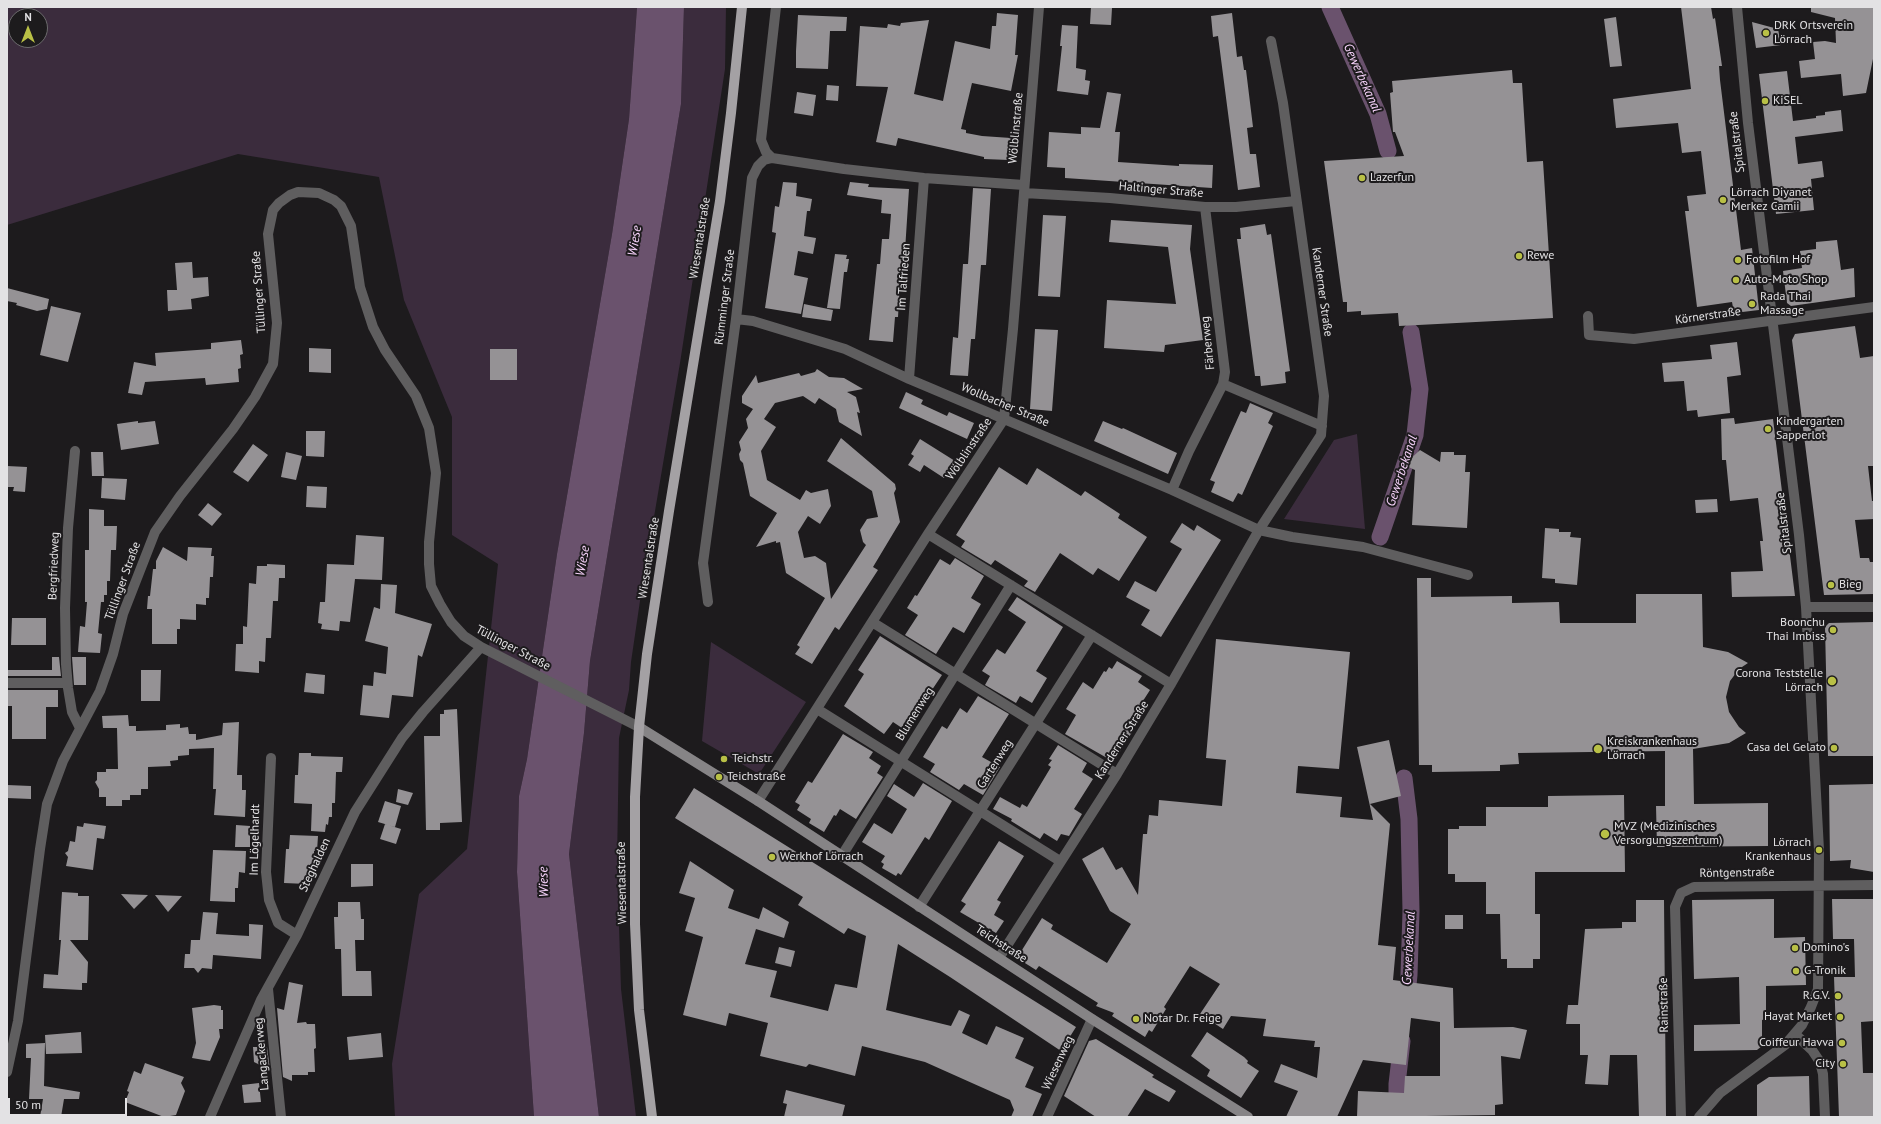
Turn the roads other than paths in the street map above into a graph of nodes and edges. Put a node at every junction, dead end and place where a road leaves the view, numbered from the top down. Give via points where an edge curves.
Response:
1 (742, 7) edge
2 (776, 7) edge
3 (1038, 7) edge
4 (1737, 7) edge
5 (1271, 41) dead end
6 (772, 158) junction
7 (924, 178) junction
8 (1024, 189) junction
9 (1296, 201) junction
10 (1205, 207) junction
11 (1874, 307) edge
12 (1588, 316) dead end
13 (736, 319) junction
14 (1772, 320) junction
15 (909, 379) junction
16 (1223, 384) junction
17 (1004, 419) junction
18 (1322, 426) junction
19 (75, 451) dead end
20 (1172, 490) junction
21 (1259, 530) junction
22 (928, 534) junction
23 (1468, 575) dead end
24 (1011, 586) junction
25 (708, 602) dead end
26 (1806, 607) junction
27 (1874, 607) edge
28 (872, 622) junction
29 (1092, 635) junction
30 (481, 647) junction
31 (956, 673) junction
32 (7, 683) edge
33 (67, 683) junction
34 (1171, 684) junction
35 (817, 709) junction
36 (1035, 724) junction
37 (639, 727) junction
38 (80, 728) junction
39 (271, 758) dead end
40 (901, 762) junction
41 (1117, 774) junction
42 (758, 801) junction
43 (980, 811) junction
44 (841, 857) junction
45 (1060, 861) junction
46 (1819, 884) junction
47 (1874, 885) edge
48 (1681, 893) joint
49 (919, 907) junction
50 (297, 935) junction
51 (999, 958) junction
52 (268, 989) junction
53 (7, 1020) edge
54 (18, 1020) junction
55 (1092, 1020) junction
56 (1795, 1034) junction
57 (7, 1072) edge
58 (210, 1117) edge
59 (281, 1117) edge
60 (652, 1117) edge
61 (1046, 1117) edge
62 (1248, 1117) edge
63 (1681, 1117) edge
64 (1699, 1117) edge
65 (1825, 1117) edge

1 - 37 main road, Wiesentalstraße via 720,201 659,579
2 - 6 street via 761,140
3 - 8 street, Wölblinstraße
4 - 14 street, Spitalstraße
5 - 9 street, Kanderner Straße via 1283,103
6 - 7 street, Haltinger Straße
6 - 13 street, Rümminger Straße via 764,160 752,178
7 - 8 street, Haltinger Straße
7 - 15 street, Im Talfrieden
8 - 10 street, Haltinger Straße
8 - 17 street, Wölblinstraße
9 - 10 street, Haltinger Straße via 1236,207
9 - 18 street, Kanderner Straße via 1324,396
10 - 16 street, Färberweg via 1223,352
11 - 14 street, Körnerstraße
12 - 14 street, Körnerstraße via 1589,335 1634,339
13 - 15 street, Wollbacher Straße via 753,321 845,349
13 - 25 street, Rümminger Straße via 703,563
14 - 26 street, Spitalstraße via 1800,536
15 - 17 street, Wollbacher Straße
16 - 18 street
16 - 20 street, Färberweg
17 - 20 street, Wollbacher Straße
17 - 22 street, Wölblinstraße
18 - 21 street, Kanderner Straße via 1321,435
19 - 33 street, Bergfriedweg via 68,528 65,608
20 - 21 street, Wollbacher Straße
21 - 23 street via 1363,547
21 - 34 street, Kanderner Straße
22 - 24 street
22 - 28 street, Wölblinstraße
24 - 29 street
24 - 31 street, Blumenweg
26 - 27 street
26 - 46 street, Spitalstraße via 1816,772
28 - 31 street
28 - 35 street, Wölblinstraße
29 - 34 street
29 - 36 street, Gartenweg
30 - 37 street, Tüllinger Straße
30 - 38 street, Tüllinger Straße via 464,636 451,622 431,586 429,542 436,473 430,428 416,396 373,327 360,287 351,226 341,206 334,200 319,193 298,192 279,203 270,218 268,234 277,323 273,364 233,430 180,496 155,532 123,614 108,673
30 - 50 street, Steghalden via 402,738 355,812
31 - 36 street
31 - 40 street, Blumenweg
32 - 33 street
33 - 38 street, Bergfriedweg via 72,712
34 - 41 street, Kanderner Straße
35 - 40 street
35 - 42 street, Wölblinstraße
36 - 41 street
36 - 43 street, Gartenweg
37 - 42 street, Teichstraße
37 - 60 main road, Wiesentalstraße via 635,797 635,924 640,1017
38 - 54 street, Tüllinger Straße via 63,761 47,804
39 - 50 street, Im Lögelhardt via 266,872 269,900 278,923
40 - 43 street
40 - 44 street, Blumenweg
41 - 45 street, Kanderner Straße
42 - 44 street, Teichstraße
43 - 45 street
43 - 49 street, Gartenweg
44 - 49 street, Teichstraße
45 - 51 street, Kanderner Straße
46 - 47 street, Röntgenstraße
46 - 48 street, Röntgenstraße via 1694,887
46 - 56 street, Spitalstraße via 1818,989 1812,1007
48 - 63 street, Rainstraße via 1675,907
49 - 51 street, Teichstraße
50 - 52 street, Steghalden
51 - 55 street, Teichstraße
52 - 58 street, Steghalden
52 - 59 street, Langackerweg
53 - 54 street
54 - 57 street, Tüllinger Straße
55 - 61 street, Wiesenweg
55 - 62 street, Teichstraße
56 - 64 street, Spitalstraße via 1770,1058 1720,1094
56 - 65 street via 1812,1050 1820,1062

